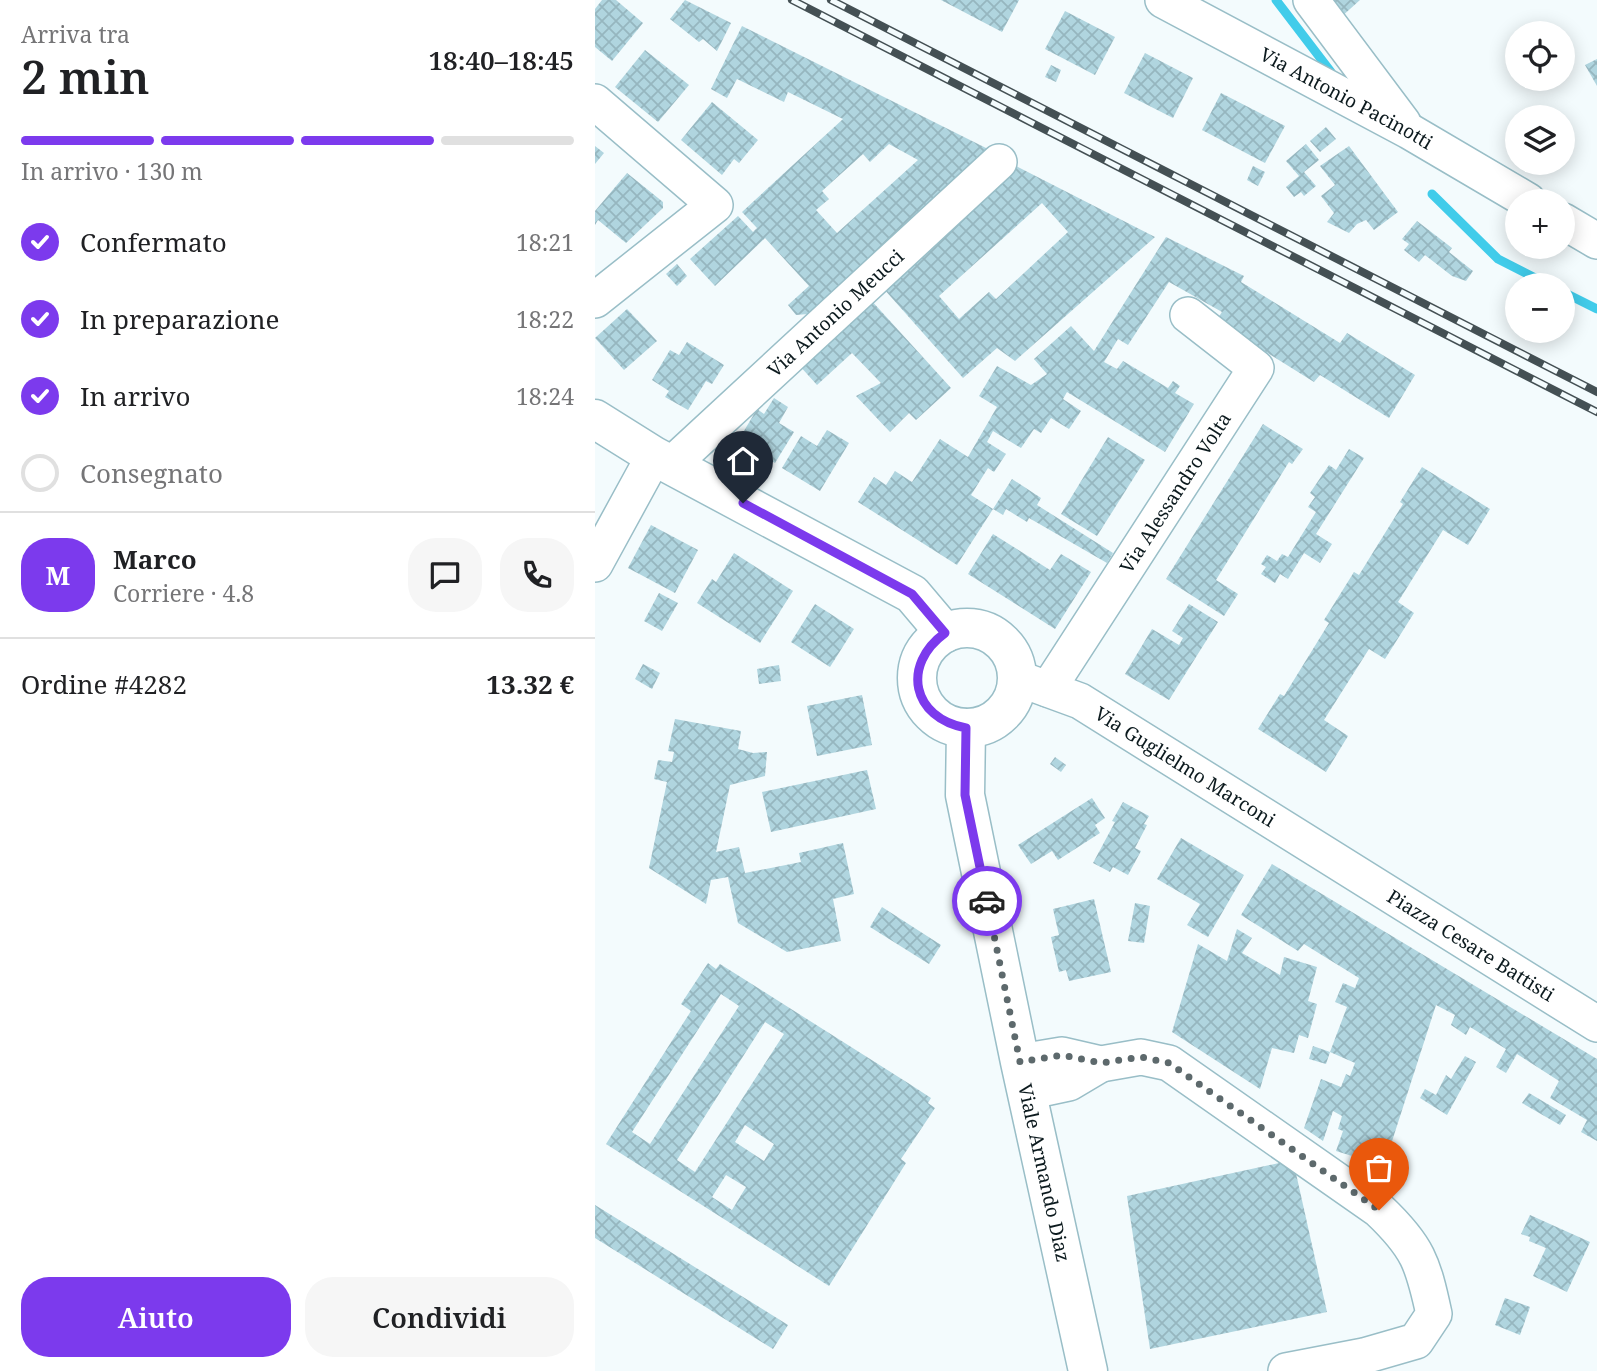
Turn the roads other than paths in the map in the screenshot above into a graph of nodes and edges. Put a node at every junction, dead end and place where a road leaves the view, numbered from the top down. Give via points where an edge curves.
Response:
1 (1164, 0) edge
2 (1311, 0) edge
3 (595, 102) edge
4 (1409, 131) junction
5 (999, 162) dead end
6 (1508, 189) edge
7 (1575, 228) edge
8 (1597, 242) edge
9 (595, 300) edge
10 (1188, 315) dead end
11 (595, 419) edge
12 (662, 460) junction
13 (595, 564) edge
14 (945, 633) junction
15 (1033, 684) junction
16 (966, 728) junction
17 (1345, 868) joint
18 (1597, 1024) edge
19 (1023, 1077) junction
20 (1088, 1371) edge
21 (1286, 1371) edge

1 - 4 street, Via Antonio Pacinotti
2 - 4 street
3 - 9 street via 715,205
4 - 6 street, Via Antonio Pacinotti
5 - 12 street, Via Antonio Meucci
7 - 8 street
10 - 15 street, Via Alessandro Volta via 1256,368
11 - 12 street
12 - 13 street, Via Antonio Meucci
12 - 14 street via 912,594
14 - 15 street via 961,628 994,635
14 - 16 street via 924,653 918,667 921,696 939,719
15 - 16 street via 1002,714
15 - 17 street, Via Guglielmo Marconi via 1080,701
16 - 19 street, Viale Armando Diaz via 965,795
17 - 18 street, Piazza Cesare Battisti
19 - 20 street, Viale Armando Diaz
19 - 21 street via 1062,1055 1101,1063 1141,1057 1169,1063 1379,1210 1404,1234 1424,1269 1434,1314 1416,1341

